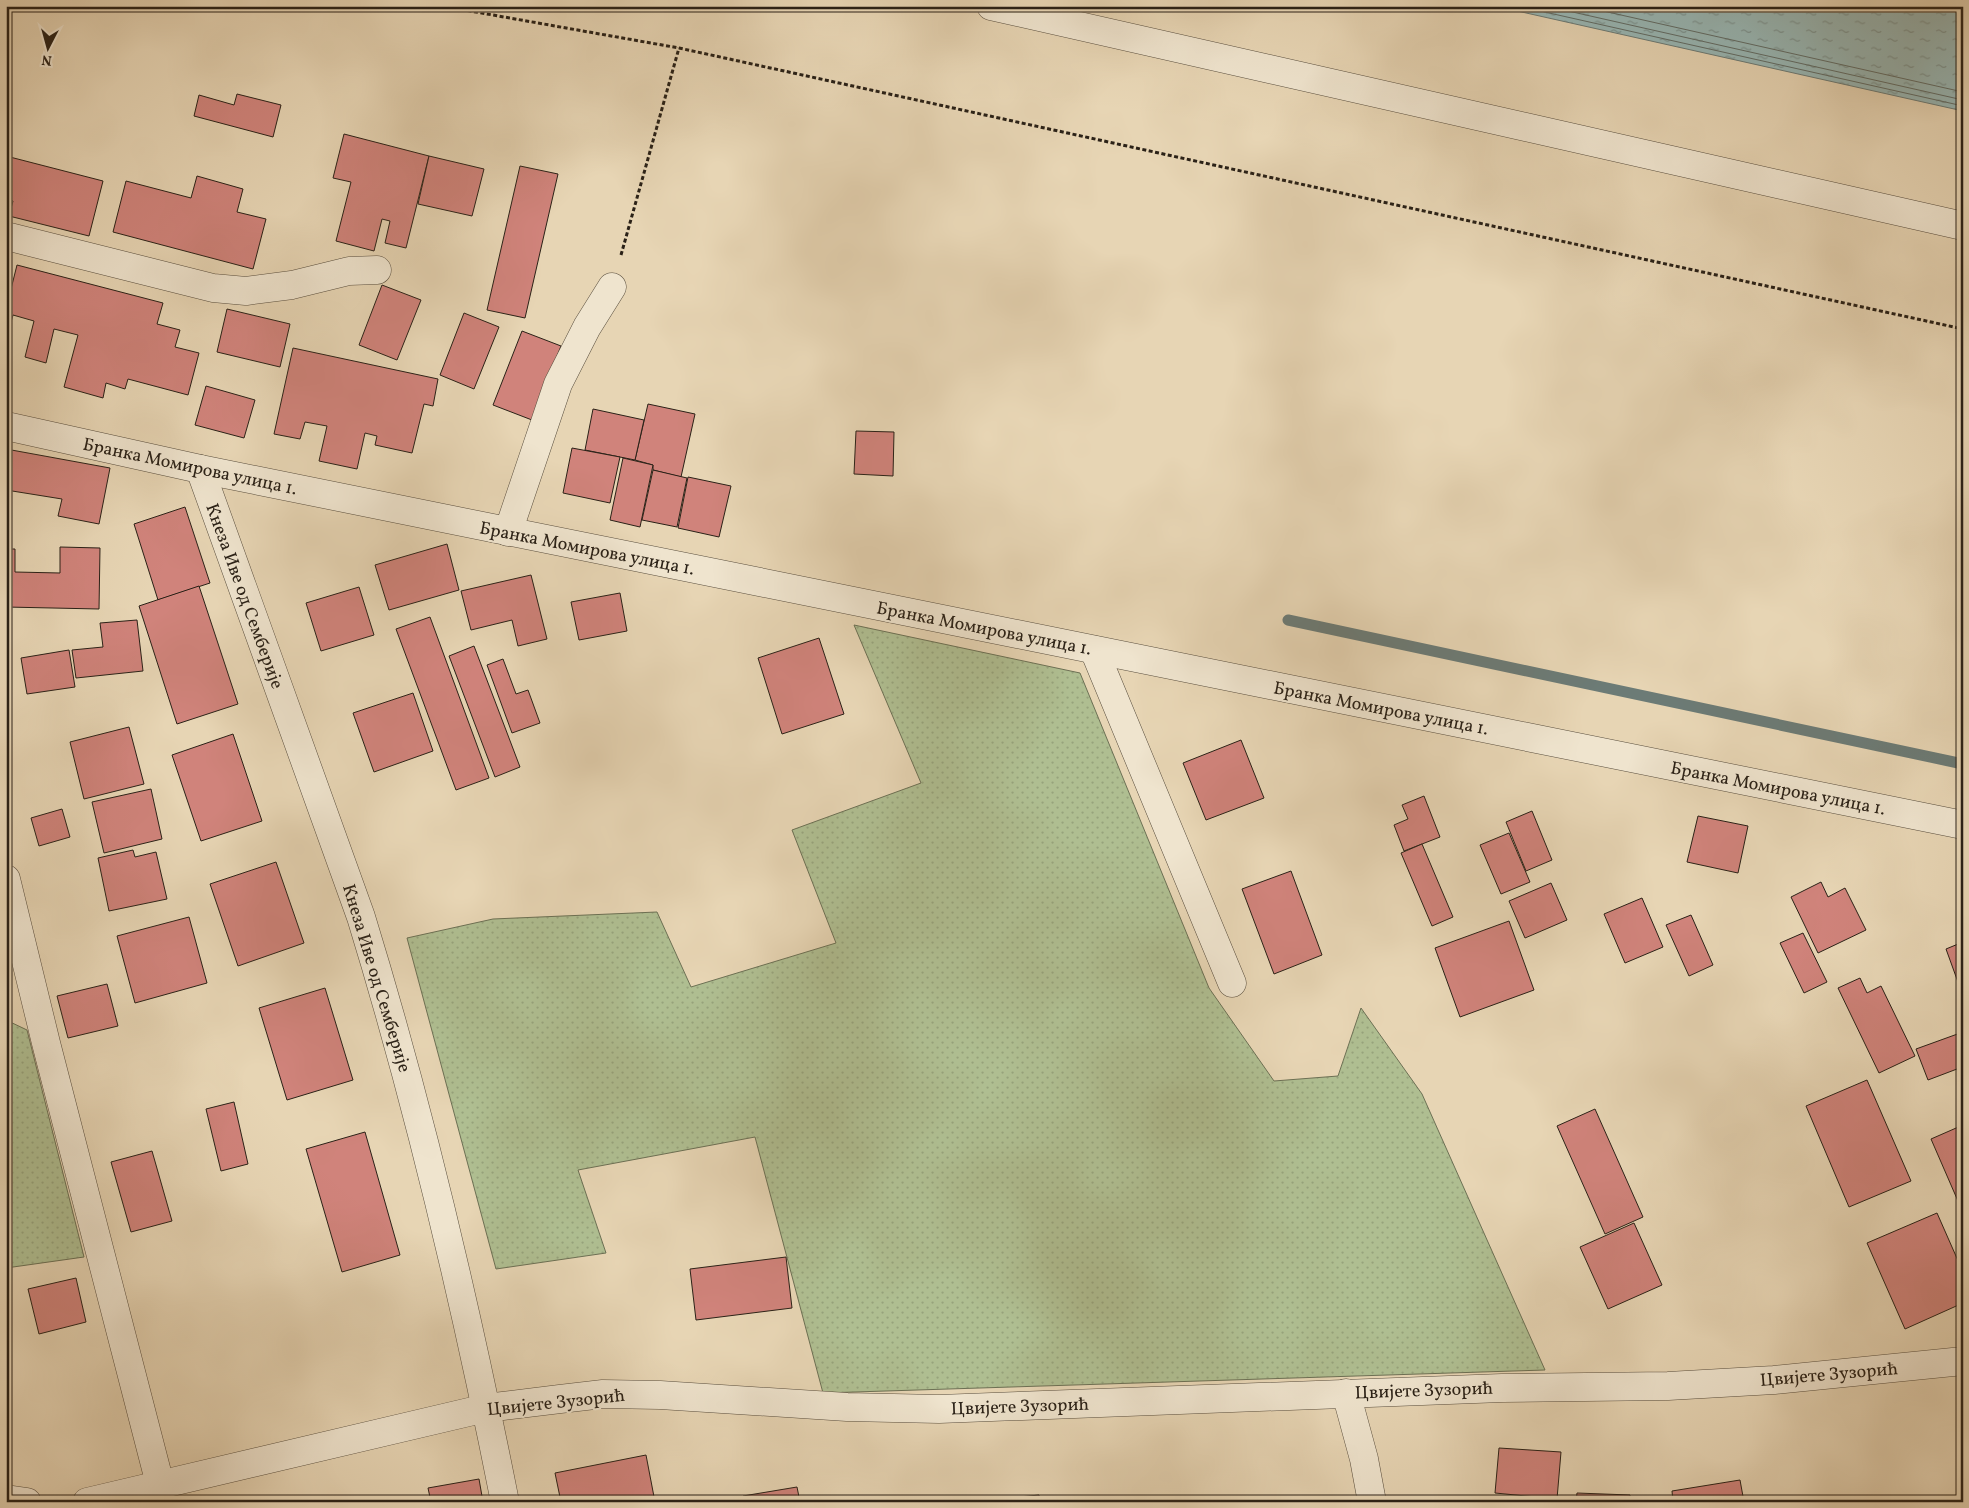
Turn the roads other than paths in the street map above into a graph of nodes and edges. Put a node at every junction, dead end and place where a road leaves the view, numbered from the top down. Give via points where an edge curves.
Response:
1 (991, 6) edge
2 (1963, 226) edge
3 (6, 236) edge
4 (376, 270) dead end
5 (612, 287) road end
6 (6, 426) edge
7 (200, 469) junction
8 (508, 532) junction
9 (1094, 650) junction
10 (1963, 825) edge
11 (6, 879) edge
12 (1232, 983) dead end
13 (1963, 1361) edge
14 (1346, 1393) junction
15 (486, 1408) junction
16 (160, 1484) junction
17 (6, 1499) edge
18 (27, 1502) edge
19 (87, 1502) edge
20 (505, 1502) edge
21 (1372, 1502) edge

1 - 2 street
3 - 4 street via 212,288 246,291 292,285 349,271
5 - 8 street via 558,384
6 - 7 street, Бранка Момирова улица 1.
7 - 8 street, Бранка Момирова улица 1.
7 - 15 street, Кнеза Иве од Семберије via 378,970 425,1142
8 - 9 street, Бранка Момирова улица 1.
9 - 10 street, Бранка Момирова улица 1.
9 - 12 street
11 - 16 street
13 - 14 street, Цвијете Зузорић via 1774,1380 1668,1386
14 - 15 street, Цвијете Зузорић via 939,1409 604,1394
14 - 21 street
15 - 16 street, Цвијете Зузорић
15 - 20 street, Кнеза Иве од Семберије
16 - 19 street, Цвијете Зузорић
17 - 18 street

